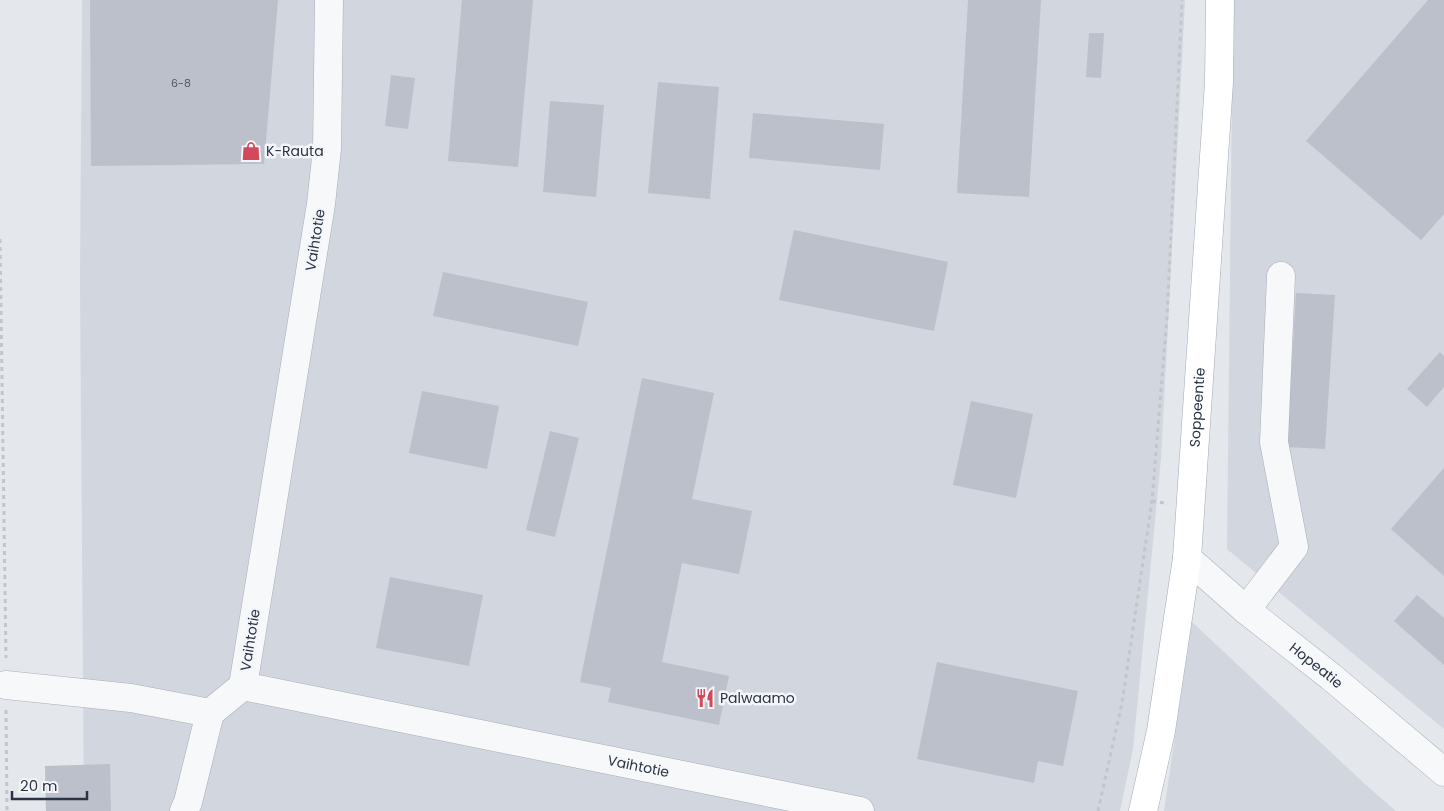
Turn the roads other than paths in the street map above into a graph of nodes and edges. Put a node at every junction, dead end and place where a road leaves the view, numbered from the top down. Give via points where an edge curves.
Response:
1 (329, 0) edge
2 (1220, 0) edge
3 (1281, 276) dead end
4 (1187, 558) junction
5 (1246, 610) junction
6 (6, 685) road end
7 (243, 686) junction
8 (210, 713) junction
9 (1444, 772) edge
10 (184, 811) edge
11 (860, 811) edge
12 (1143, 811) edge

1 - 7 street, Vaihtotie via 327,149 321,204
2 - 4 main road, Soppeentie via 1219,82
3 - 5 street via 1274,442 1294,547
4 - 5 street, Hopeatie
4 - 12 main road, Soppeentie via 1161,731
5 - 9 street, Hopeatie
6 - 8 street via 131,698
7 - 8 street
7 - 11 street, Vaihtotie
8 - 10 street

